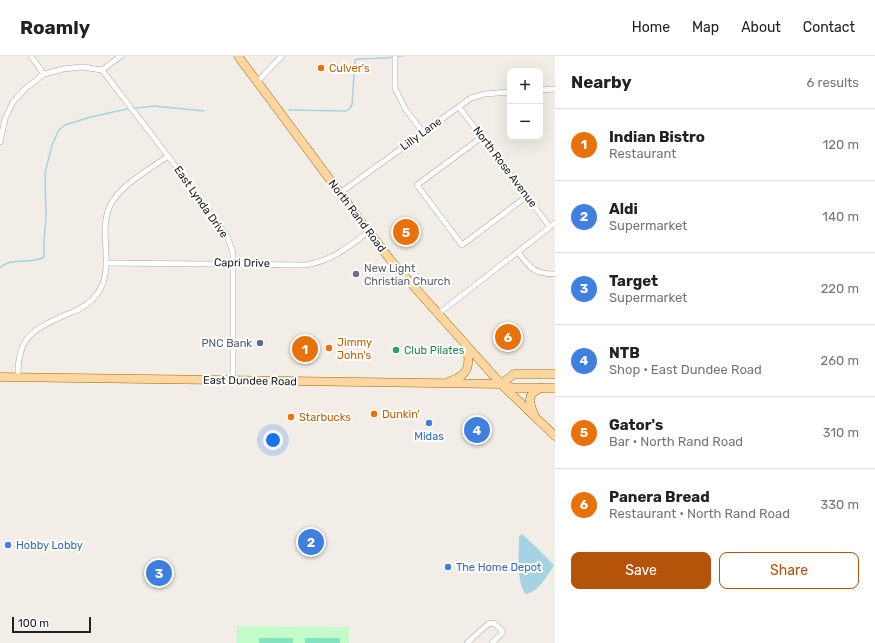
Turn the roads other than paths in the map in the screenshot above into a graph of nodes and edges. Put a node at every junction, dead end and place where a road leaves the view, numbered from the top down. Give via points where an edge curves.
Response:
1 (31, 56) edge
2 (121, 56) edge
3 (238, 56) edge
4 (282, 56) edge
5 (395, 56) edge
6 (102, 70) junction
7 (44, 74) junction
8 (258, 82) junction
9 (555, 89) edge
10 (543, 90) edge
11 (507, 92) edge
12 (459, 107) junction
13 (423, 132) junction
14 (482, 137) junction
15 (0, 142) edge
16 (168, 156) junction
17 (340, 193) junction
18 (526, 196) junction
19 (555, 223) edge
20 (550, 227) junction
21 (368, 232) junction
22 (518, 252) junction
23 (106, 263) junction
24 (233, 263) junction
25 (555, 274) edge
26 (438, 314) junction
27 (467, 346) junction
28 (555, 374) edge
29 (0, 377) edge
30 (18, 377) junction
31 (233, 381) junction
32 (444, 383) junction
33 (501, 384) junction
34 (541, 388) junction
35 (555, 388) edge
36 (535, 417) junction
37 (555, 436) edge
38 (467, 643) edge
39 (492, 643) edge

1 - 7 street
2 - 6 street
3 - 8 main road, North Rand Road
4 - 8 street
5 - 13 street via 395,88 406,110
6 - 7 street via 82,67
6 - 16 street, East Lynda Drive
7 - 15 street via 13,102 5,119
8 - 17 main road, North Rand Road
9 - 10 street
11 - 12 street, Lilly Lane via 471,98
12 - 13 street, Lilly Lane
12 - 14 street, North Rose Avenue
13 - 17 street, Lilly Lane
14 - 18 street, North Rose Avenue
14 - 18 street via 417,185 462,245
16 - 23 street via 122,190 110,207 106,223
16 - 24 street, East Lynda Drive via 227,236 233,252
17 - 21 main road, North Rand Road
18 - 20 street, North Rose Avenue
19 - 20 street
20 - 22 street
21 - 24 street, Capri Drive via 335,256 321,262
21 - 26 main road, North Rand Road
22 - 25 street via 537,272
22 - 26 street
23 - 24 street, Capri Drive
23 - 30 street via 103,282 98,294 89,304 48,323 33,332 25,341 19,352
24 - 31 street, East Lynda Drive
26 - 27 main road, North Rand Road
27 - 32 main road via 469,363 464,374
27 - 33 main road, North Rand Road
28 - 33 main road via 514,374
29 - 30 main road, East Dundee Road
30 - 31 main road, East Dundee Road
31 - 32 main road, East Dundee Road
32 - 33 main road, East Dundee Road
33 - 34 main road, East Dundee Road via 514,388
33 - 36 main road, North Rand Road
34 - 35 main road, East Dundee Road
34 - 36 main road via 531,395 530,405
36 - 37 main road, North Rand Road
38 - 39 street via 488,624 494,623 503,632

